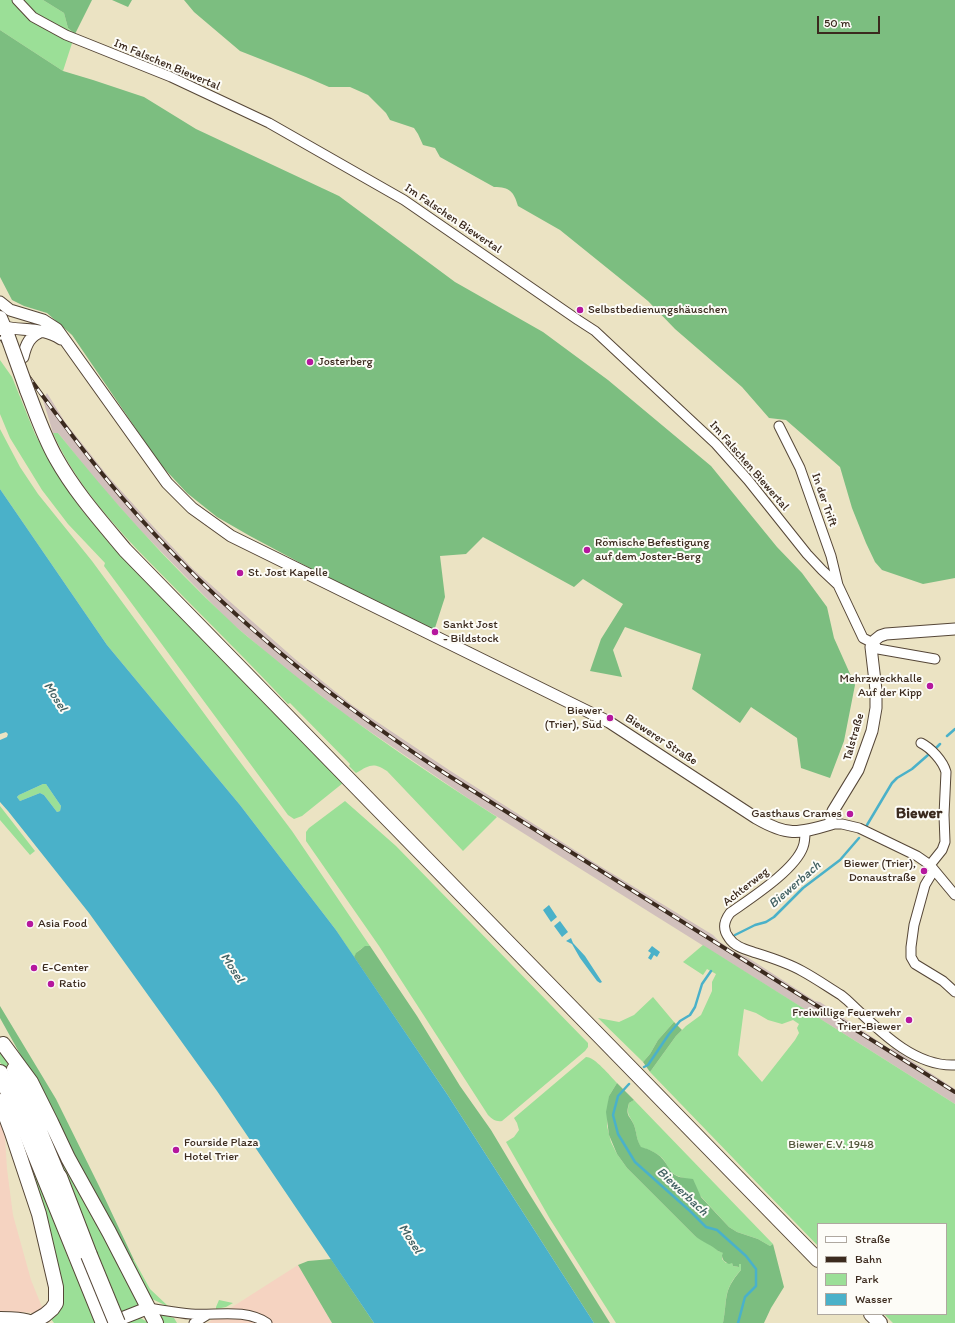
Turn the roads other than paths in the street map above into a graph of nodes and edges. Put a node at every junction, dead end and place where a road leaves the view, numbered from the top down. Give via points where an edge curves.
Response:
1 (17, 0) edge
2 (0, 302) edge
3 (24, 314) junction
4 (4, 327) edge
5 (43, 331) junction
6 (66, 343) junction
7 (23, 357) dead end
8 (779, 426) dead end
9 (838, 585) junction
10 (955, 629) edge
11 (873, 643) junction
12 (935, 659) dead end
13 (924, 745) dead end
14 (831, 824) junction
15 (804, 832) junction
16 (932, 868) junction
17 (955, 895) edge
18 (955, 992) edge
19 (2, 1041) edge
20 (955, 1065) edge
21 (0, 1073) edge
22 (0, 1101) edge
23 (59, 1177) joint
24 (84, 1258) junction
25 (817, 1259) edge
26 (148, 1308) junction
27 (207, 1315) junction
28 (872, 1315) edge
29 (0, 1318) edge
30 (34, 1322) edge
31 (104, 1323) edge
32 (110, 1323) edge
33 (118, 1323) edge
34 (156, 1323) edge
35 (194, 1323) edge
36 (267, 1323) edge
37 (880, 1323) edge

1 - 9 street, Im Falschen Biewertal via 33,17 66,36 171,77 269,123 404,200 595,332 716,444 808,554
2 - 3 street, Biewerer Straße via 10,310
3 - 4 street via 12,319
3 - 6 street, Biewerer Straße via 46,321 57,329
4 - 5 street
4 - 25 main road, bridge via 42,430 56,458 91,510 125,550
5 - 6 street via 52,333
5 - 7 street via 29,339
6 - 15 street, Biewerer Straße via 167,483 192,508 231,536 609,722 767,825 788,832
8 - 9 street, In der Trift via 800,468 831,556
9 - 11 street via 863,638
10 - 11 street via 886,634
11 - 12 street via 878,649
11 - 14 street, Talstraße via 871,653 876,708 872,731 858,770 833,811
13 - 16 street via 944,766 946,772 945,842
14 - 15 street, Biewerer Straße
14 - 16 street, Biewerer Straße via 860,828 910,852
15 - 20 street, Achterweg via 805,842 796,859 782,874 730,913 724,925 728,938 745,949 802,971 847,1000 886,1037 904,1050 944,1066
16 - 17 street, Biewerer Straße
16 - 18 street via 914,925 911,957 915,964 943,981
19 - 23 main road
19 - 26 main road via 30,1082
21 - 24 highway
22 - 30 main road via 39,1214 56,1287 56,1303
23 - 24 highway
24 - 31 highway
24 - 33 highway, bridge
26 - 27 street
26 - 32 main road
26 - 34 main road
27 - 35 street
27 - 36 street via 246,1314
28 - 37 main road
29 - 30 main road

